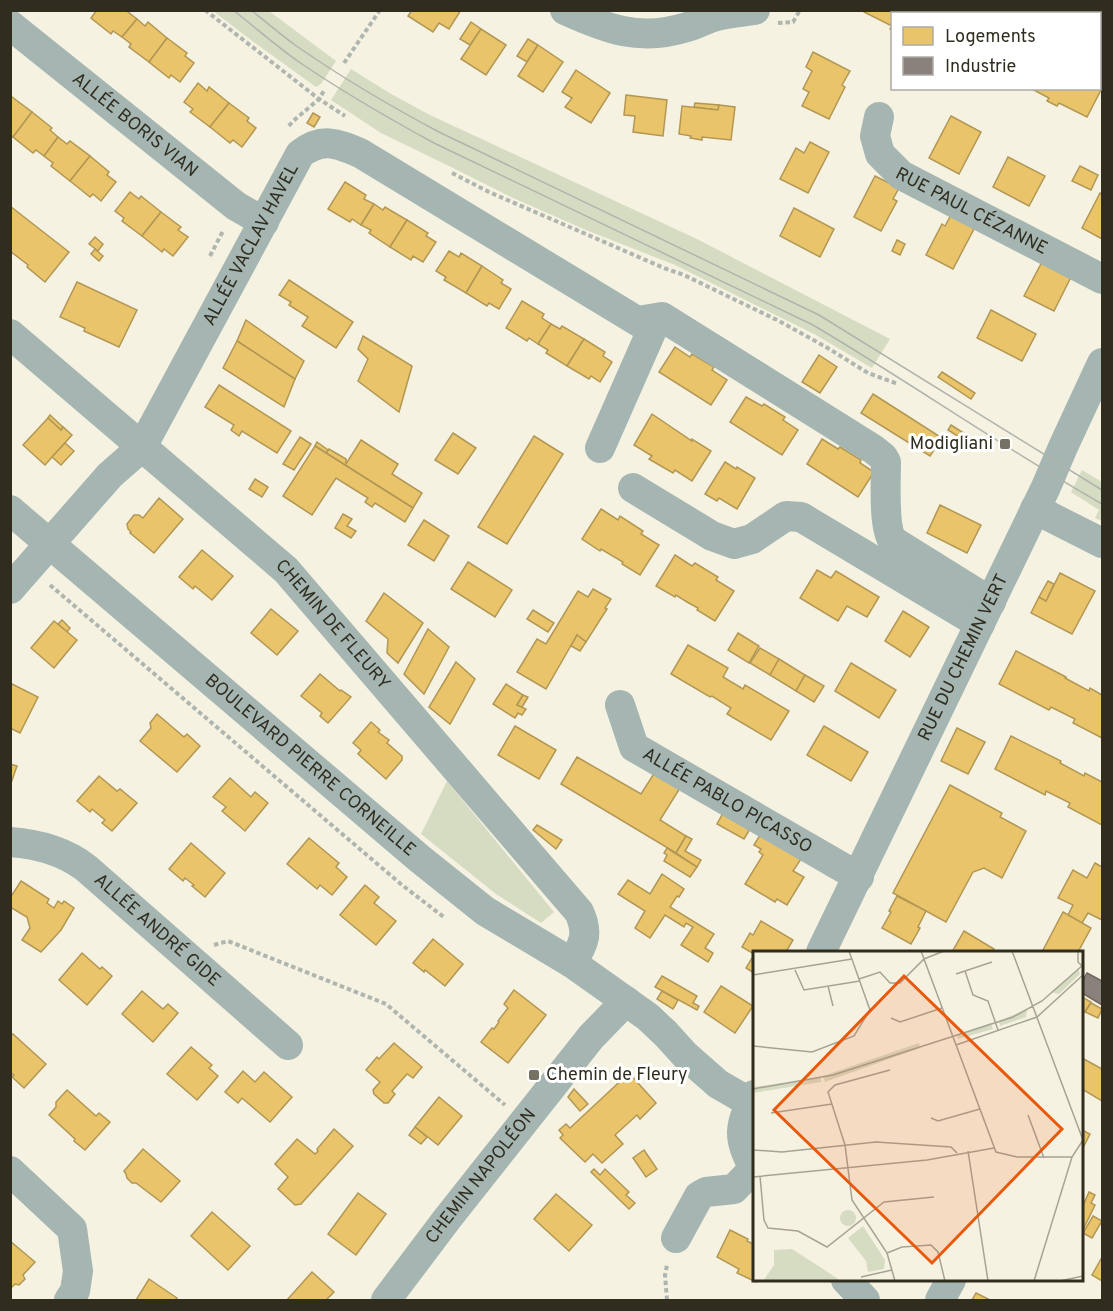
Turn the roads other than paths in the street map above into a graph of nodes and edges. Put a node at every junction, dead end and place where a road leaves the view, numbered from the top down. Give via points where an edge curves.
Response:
1 (565, 10) edge
2 (755, 10) edge
3 (10, 25) edge
4 (879, 117) dead end
5 (264, 222) junction
6 (1102, 279) edge
7 (645, 326) junction
8 (10, 334) edge
9 (1102, 363) edge
10 (142, 447) junction
11 (600, 448) dead end
12 (633, 488) dead end
13 (1035, 509) junction
14 (10, 510) edge
15 (1102, 543) edge
16 (51, 544) junction
17 (10, 589) edge
18 (985, 613) junction
19 (620, 705) dead end
20 (10, 842) edge
21 (859, 876) junction
22 (822, 951) edge
23 (572, 963) junction
24 (626, 1001) junction
25 (288, 1045) dead end
26 (753, 1099) edge
27 (753, 1166) edge
28 (753, 1169) edge
29 (10, 1171) edge
30 (676, 1239) road end
31 (847, 1281) edge
32 (950, 1281) edge
33 (69, 1300) edge
34 (386, 1300) edge
35 (865, 1300) edge
36 (940, 1300) edge

1 - 2 street via 599,26 648,34
3 - 5 street, ALLÉE BORIS VIAN via 236,206
4 - 6 street, RUE PAUL CÉZANNE via 875,136 880,154 901,175
5 - 7 street, ALLÉE VACLAV HAVEL via 300,154 310,146 331,144 360,153
5 - 10 street, ALLÉE VACLAV HAVEL
7 - 11 street
7 - 18 street via 662,317 883,457 890,537
8 - 10 street, CHEMIN DE FLEURY
9 - 13 street, RUE DU CHEMIN VERT
10 - 16 street, ALLÉE VACLAV HAVEL via 110,475
10 - 23 street, CHEMIN DE FLEURY via 286,570 579,912 585,934
12 - 18 street via 712,536 734,544 752,539 786,516 801,517
13 - 15 street
13 - 18 street, RUE DU CHEMIN VERT
14 - 16 street, BOULEVARD PIERRE CORNEILLE
16 - 17 street, ALLÉE VACLAV HAVEL
16 - 23 street, BOULEVARD PIERRE CORNEILLE via 484,911
18 - 21 street, RUE DU CHEMIN VERT
19 - 21 street, ALLÉE PABLO PICASSO via 634,747
20 - 25 street, ALLÉE ANDRÉ GIDE via 30,844 76,860
21 - 22 street, RUE DU CHEMIN VERT
23 - 24 street, BOULEVARD PIERRE CORNEILLE
24 - 26 street via 718,1084
24 - 34 street, CHEMIN NAPOLÉON via 591,1037
26 - 27 street via 741,1129
28 - 30 street via 734,1189 706,1192 699,1197
29 - 33 street via 72,1229 78,1271 75,1291
31 - 35 street
32 - 36 street

